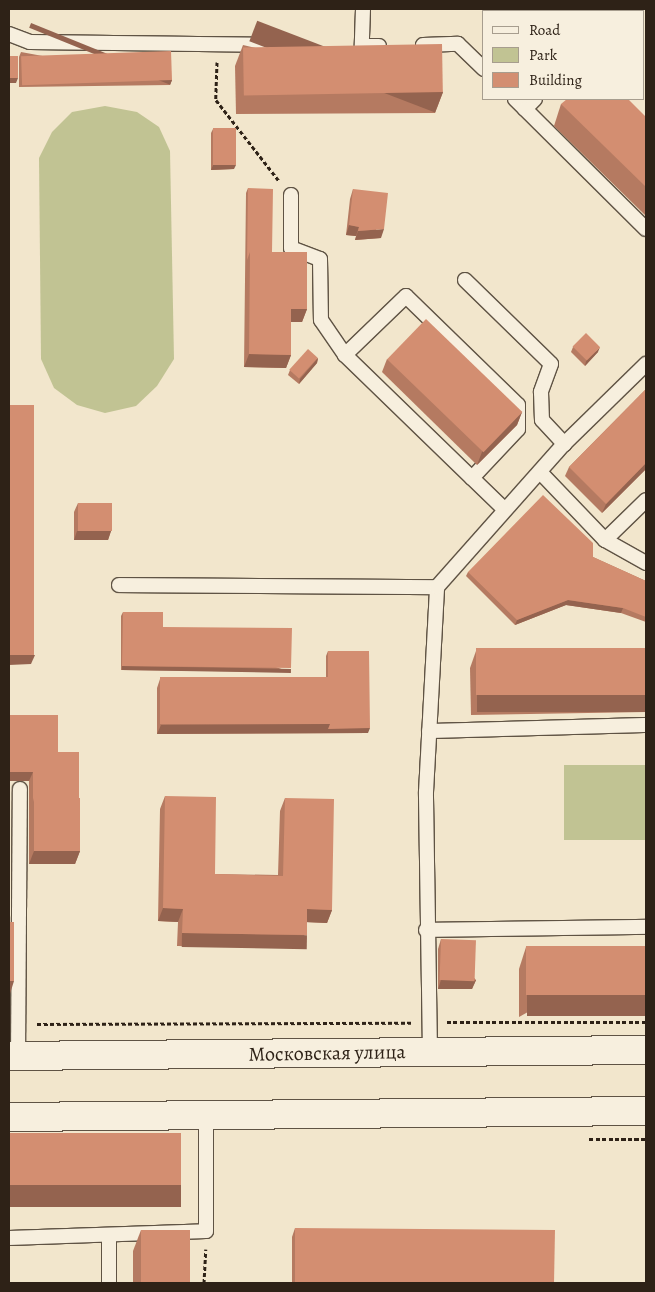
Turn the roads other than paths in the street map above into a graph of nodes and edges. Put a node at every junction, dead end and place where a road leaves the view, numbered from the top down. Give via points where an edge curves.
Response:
1 (363, 9) edge
2 (9, 34) edge
3 (274, 45) edge
4 (410, 45) edge
5 (343, 46) edge
6 (362, 46) junction
7 (391, 46) edge
8 (482, 67) edge
9 (525, 102) edge
10 (291, 195) road end
11 (646, 229) edge
12 (465, 280) dead end
13 (346, 355) junction
14 (646, 364) edge
15 (564, 444) junction
16 (540, 472) junction
17 (472, 478) junction
18 (646, 500) edge
19 (504, 508) junction
20 (605, 540) junction
21 (646, 563) edge
22 (119, 585) dead end
23 (437, 587) junction
24 (646, 725) edge
25 (429, 731) junction
26 (20, 789) dead end
27 (13, 904) edge
28 (646, 927) edge
29 (426, 930) junction
30 (646, 1050) edge
31 (430, 1052) junction
32 (13, 1056) edge
33 (646, 1111) edge
34 (206, 1115) junction
35 (9, 1117) edge
36 (109, 1235) junction
37 (9, 1238) edge
38 (109, 1283) edge

1 - 6 lane
2 - 3 lane via 30,42
4 - 8 lane via 458,44
5 - 6 lane
6 - 7 lane
9 - 11 lane
10 - 13 lane via 291,248 320,259 321,320
12 - 15 lane via 551,364 542,392 542,420
13 - 17 lane
13 - 17 lane via 406,296 511,398 518,405 518,429
14 - 15 lane
15 - 16 lane
16 - 19 lane
16 - 20 lane
17 - 19 lane
18 - 20 lane
19 - 23 lane
20 - 21 lane
22 - 23 lane
23 - 25 lane
24 - 25 lane
25 - 29 lane
26 - 27 lane
27 - 32 lane via 20,1024
28 - 29 lane
29 - 31 lane
30 - 31 main road, Московская улица
31 - 32 main road, Московская улица
33 - 34 main road
34 - 35 main road
34 - 36 lane via 206,1231
36 - 37 lane
36 - 38 lane

